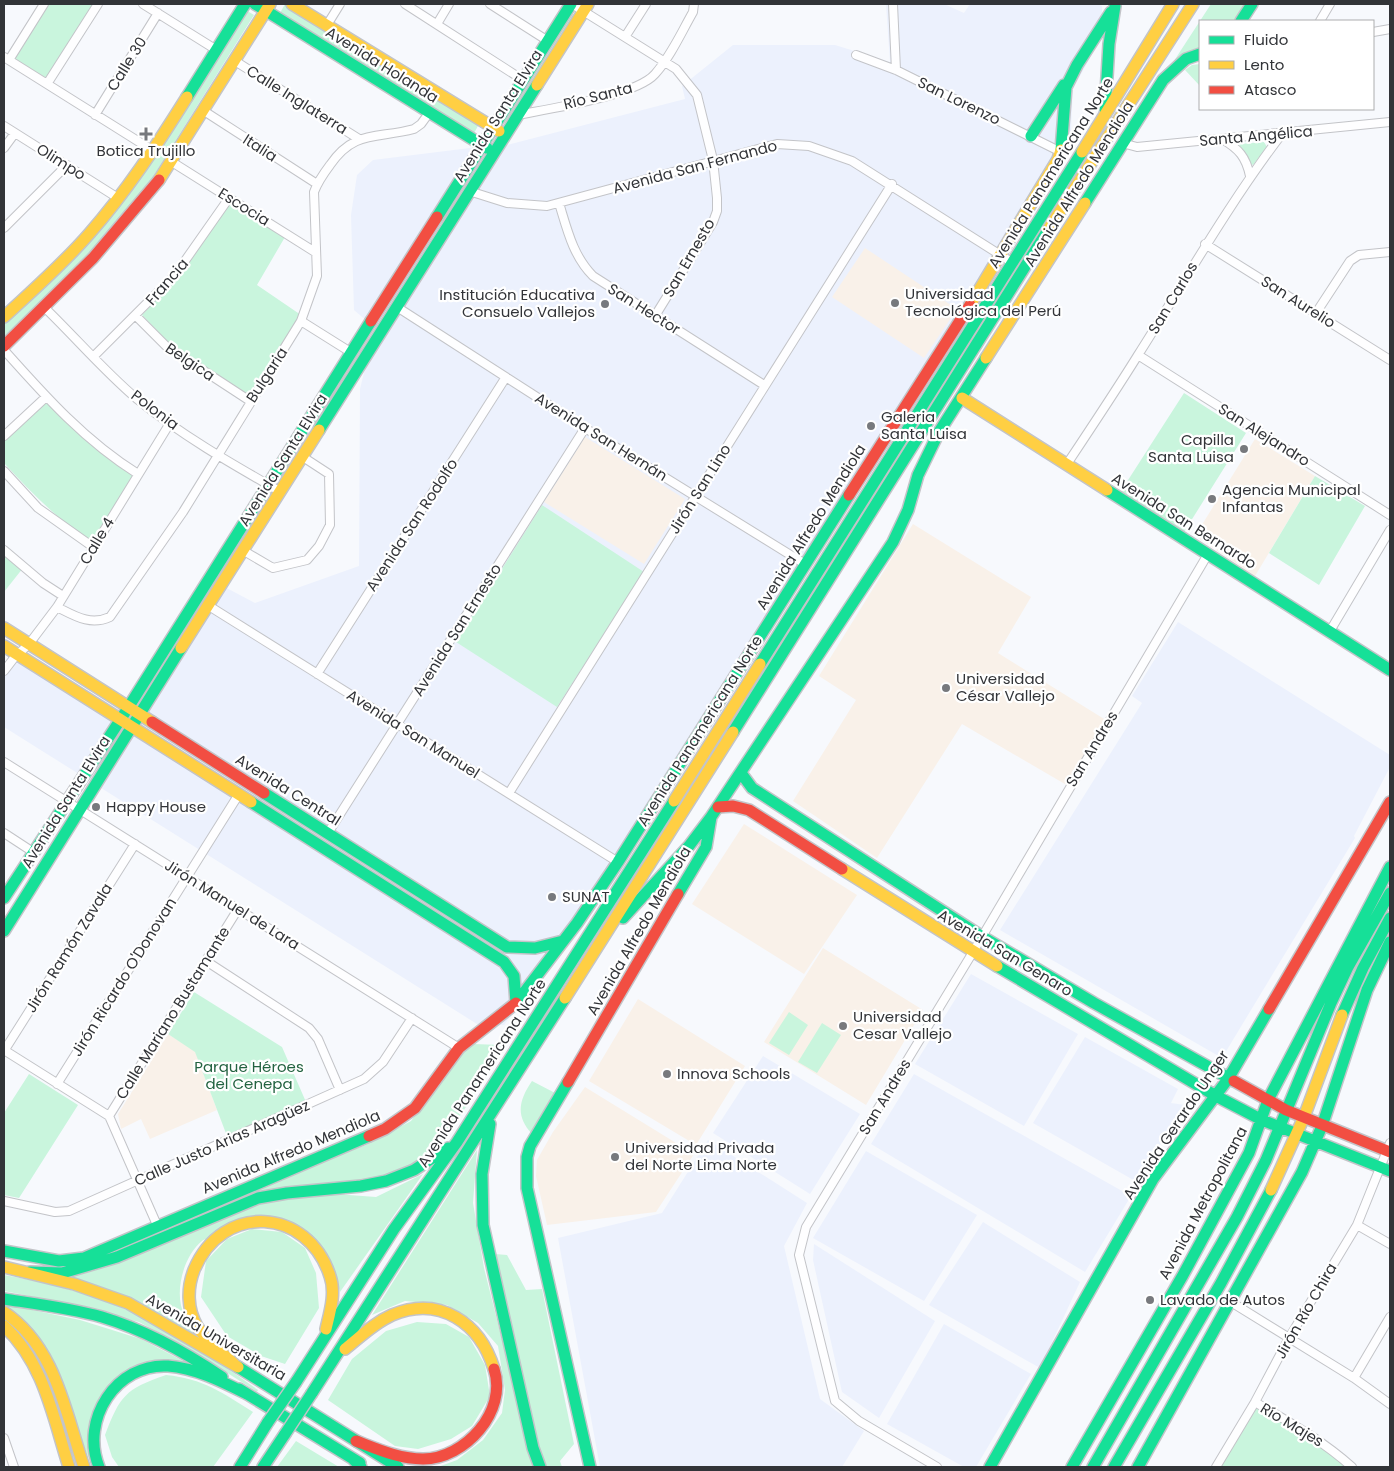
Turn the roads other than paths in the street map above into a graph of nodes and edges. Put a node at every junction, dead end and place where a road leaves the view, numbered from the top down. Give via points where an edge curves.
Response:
1 (44, 4) edge
2 (98, 4) edge
3 (143, 4) edge
4 (245, 4) edge
5 (255, 4) edge
6 (292, 4) edge
7 (340, 4) edge
8 (405, 4) edge
9 (449, 4) edge
10 (490, 4) edge
11 (571, 4) edge
12 (646, 4) edge
13 (694, 4) edge
14 (893, 4) edge
15 (1173, 4) edge
16 (1193, 4) edge
17 (1252, 4) edge
18 (1330, 4) edge
19 (1116, 5) edge
20 (268, 7) edge
21 (586, 7) edge
22 (158, 13) junction
23 (1242, 20) edge
24 (1321, 20) edge
25 (437, 24) junction
26 (327, 25) junction
27 (1390, 29) edge
28 (1374, 32) edge
29 (625, 37) junction
30 (548, 40) junction
31 (214, 49) junction
32 (1199, 54) edge
33 (856, 55) dead end
34 (6, 58) edge
35 (235, 61) junction
36 (664, 61) junction
37 (896, 70) junction
38 (1070, 78) junction
39 (523, 80) junction
40 (47, 84) junction
41 (204, 112) junction
42 (1105, 112) junction
43 (429, 113) junction
44 (95, 115) junction
45 (517, 116) junction
46 (1390, 122) edge
47 (4, 126) edge
48 (492, 127) junction
49 (15, 133) junction
50 (1281, 134) junction
51 (505, 135) junction
52 (1031, 136) junction
53 (359, 139) junction
54 (1222, 139) junction
55 (1122, 143) junction
56 (481, 144) junction
57 (4, 148) edge
58 (152, 150) junction
59 (494, 152) junction
60 (1061, 152) junction
61 (713, 160) junction
62 (172, 162) junction
63 (67, 166) junction
64 (1250, 176) junction
65 (317, 184) junction
66 (892, 184) junction
67 (469, 191) junction
68 (118, 198) junction
69 (229, 198) junction
70 (559, 203) junction
71 (4, 228) edge
72 (1205, 244) junction
73 (315, 252) junction
74 (1390, 252) edge
75 (1001, 255) junction
76 (1013, 263) junction
77 (398, 307) junction
78 (45, 308) junction
79 (1316, 313) junction
80 (136, 316) junction
81 (655, 316) junction
82 (4, 317) edge
83 (372, 320) junction
84 (301, 321) junction
85 (384, 328) junction
86 (4, 346) edge
87 (4, 350) edge
88 (352, 353) junction
89 (1138, 355) junction
90 (94, 356) junction
91 (1390, 360) edge
92 (506, 377) junction
93 (764, 385) junction
94 (46, 397) junction
95 (962, 398) junction
96 (250, 400) junction
97 (170, 423) junction
98 (585, 428) junction
99 (4, 436) edge
100 (218, 454) junction
101 (303, 457) junction
102 (1067, 464) junction
103 (4, 471) edge
104 (138, 474) junction
105 (268, 485) junction
106 (281, 492) junction
107 (696, 496) junction
108 (1390, 515) edge
109 (1390, 530) edge
110 (93, 547) junction
111 (4, 550) edge
112 (244, 551) junction
113 (1208, 554) junction
114 (805, 564) junction
115 (64, 596) junction
116 (57, 606) junction
117 (209, 606) junction
118 (4, 628) edge
119 (1330, 631) junction
120 (29, 644) junction
121 (4, 646) edge
122 (18, 655) junction
123 (1390, 670) edge
124 (4, 671) edge
125 (317, 674) junction
126 (128, 708) junction
127 (138, 714) junction
128 (120, 718) junction
129 (398, 724) junction
130 (131, 726) junction
131 (4, 762) edge
132 (740, 773) junction
133 (509, 793) junction
134 (239, 794) junction
135 (66, 801) junction
136 (1390, 802) edge
137 (79, 809) junction
138 (714, 812) junction
139 (328, 832) junction
140 (4, 834) edge
141 (135, 844) junction
142 (33, 852) junction
143 (618, 862) junction
144 (871, 867) junction
145 (1390, 867) edge
146 (187, 877) junction
147 (861, 881) junction
148 (1390, 893) edge
149 (4, 898) edge
150 (238, 909) junction
151 (1390, 918) edge
152 (454, 922) junction
153 (4, 931) edge
154 (604, 936) junction
155 (981, 936) junction
156 (563, 941) junction
157 (1390, 942) edge
158 (973, 952) junction
159 (206, 961) junction
160 (1386, 962) edge
161 (1350, 996) junction
162 (516, 1003) junction
163 (412, 1018) junction
164 (1356, 1020) junction
165 (460, 1048) junction
166 (4, 1051) edge
167 (1228, 1079) junction
168 (58, 1084) junction
169 (340, 1090) junction
170 (1216, 1096) junction
171 (1268, 1100) junction
172 (1286, 1110) junction
173 (494, 1112) junction
174 (108, 1116) junction
175 (1304, 1117) junction
176 (1262, 1120) junction
177 (1322, 1126) junction
178 (1280, 1127) junction
179 (1296, 1133) junction
180 (1316, 1140) junction
181 (457, 1142) junction
182 (1389, 1149) edge
183 (1386, 1169) edge
184 (137, 1180) junction
185 (4, 1201) edge
186 (157, 1225) junction
187 (1357, 1225) junction
188 (1268, 1234) junction
189 (1390, 1244) edge
190 (4, 1251) edge
191 (1237, 1253) junction
192 (4, 1267) edge
193 (30, 1272) junction
194 (4, 1299) edge
195 (1231, 1302) junction
196 (4, 1312) edge
197 (1390, 1317) edge
198 (4, 1326) edge
199 (324, 1338) junction
200 (1289, 1338) junction
201 (1184, 1346) junction
202 (333, 1360) junction
203 (234, 1364) junction
204 (1190, 1374) junction
205 (1354, 1378) junction
206 (246, 1394) junction
207 (1255, 1402) junction
208 (1390, 1404) edge
209 (4, 1438) edge
210 (356, 1441) junction
211 (250, 1451) junction
212 (357, 1463) edge
213 (14, 1467) edge
214 (69, 1467) edge
215 (84, 1467) edge
216 (99, 1467) edge
217 (234, 1467) edge
218 (240, 1467) edge
219 (263, 1467) edge
220 (367, 1467) edge
221 (398, 1467) edge
222 (540, 1467) edge
223 (590, 1467) edge
224 (937, 1467) edge
225 (990, 1467) edge
226 (1072, 1467) edge
227 (1093, 1467) edge
228 (1114, 1467) edge
229 (1138, 1467) edge
230 (1216, 1467) edge
231 (1352, 1467) edge

1 - 34 street
2 - 40 street
3 - 22 street
4 - 31 main road
5 - 20 main road, Avenida Holanda
6 - 26 main road, Avenida Holanda
7 - 26 street
8 - 25 street
9 - 25 street
10 - 30 street
11 - 21 street
11 - 30 main road, Avenida Santa Elvira
12 - 29 street
13 - 36 street, Río Santa via 694,12
14 - 37 street
15 - 42 main road, Avenida Panamericana Norte
16 - 154 main road, Avenida Panamericana Norte
17 - 23 main road
18 - 24 street
19 - 38 main road, Avenida Alfredo Mendiola
19 - 42 main road via 1109,31
20 - 35 main road
20 - 43 main road, Avenida Holanda
21 - 29 street
21 - 45 main road, Avenida Santa Elvira
22 - 31 street
22 - 44 street, Calle 30
25 - 39 street
26 - 48 main road, Avenida Holanda
27 - 28 street
29 - 36 street
30 - 39 main road, Avenida Santa Elvira
31 - 58 main road
32 - 55 main road, Avenida Alfredo Mendiola via 1186,59 1163,80
33 - 37 street, San Lorenzo
34 - 40 street
35 - 41 main road
35 - 53 street, Calle Inglaterra
36 - 45 street, Río Santa via 644,83 625,92
36 - 61 street, San Ernesto via 676,69 697,95
37 - 52 street, San Lorenzo
38 - 52 main road
38 - 60 main road, Avenida Alfredo Mendiola via 1064,96
39 - 48 main road, Avenida Santa Elvira
40 - 44 street
41 - 62 main road
41 - 65 street, Italia
42 - 76 main road, Avenida Panamericana Norte
43 - 53 street, Bulgaria via 414,129
43 - 56 main road, Avenida Holanda
44 - 58 street
45 - 51 main road, Avenida Santa Elvira
46 - 50 street, Santa Angélica
47 - 49 street, Olimpo
48 - 51 main road, Avenida Holanda
48 - 56 main road, Avenida Santa Elvira
49 - 57 street
49 - 63 street, Olimpo
50 - 54 street, Santa Angélica
50 - 64 street, San Carlos
51 - 59 main road, Avenida Santa Elvira
52 - 60 street, San Lorenzo
53 - 65 street, Bulgaria via 344,147
54 - 55 street, Santa Angélica via 1137,147
54 - 64 street via 1243,154
55 - 95 main road, Avenida Alfredo Mendiola
56 - 59 main road, Avenida Holanda
56 - 83 main road, Avenida Santa Elvira
58 - 68 main road
59 - 67 main road, Avenida Santa Elvira
60 - 75 main road, Avenida Alfredo Mendiola
61 - 66 street, Avenida San Fernando via 777,144 809,146 838,154
61 - 70 street, Avenida San Fernando
61 - 81 street, San Ernesto via 717,210 713,222
62 - 69 street, Escocia
62 - 78 main road via 87,266
63 - 68 street, Olimpo
63 - 71 street
64 - 72 street, San Carlos
65 - 73 street, Bulgaria via 314,192
66 - 75 street, Avenida San Fernando
66 - 93 street, Jirón San Lino
67 - 70 street, Avenida San Fernando via 507,204 547,206
67 - 77 main road, Avenida Santa Elvira
68 - 82 main road via 74,251
69 - 73 street, Escocia
69 - 80 street, Francia via 175,275
70 - 81 street, San Hector via 574,249 584,268
72 - 79 street, San Aurelio
72 - 89 street, San Carlos
73 - 84 street, Bulgaria via 317,276
74 - 79 street via 1359,255 1350,261
75 - 76 street, Avenida San Fernando
75 - 114 main road, Avenida Alfredo Mendiola
76 - 181 main road, Avenida Panamericana Norte
77 - 85 main road, Avenida Santa Elvira
77 - 92 street, Avenida San Hernán
78 - 86 main road
78 - 90 street, Polonia
79 - 91 street, San Aurelio
80 - 90 street, Francia
80 - 96 street, Belgica via 166,346
81 - 93 street, San Hector
83 - 85 main road
83 - 88 main road, Avenida Santa Elvira
84 - 88 street
84 - 96 street, Bulgaria
85 - 101 main road, Avenida Santa Elvira
87 - 94 street
88 - 105 main road, Avenida Santa Elvira
89 - 102 street, San Carlos
89 - 108 street, San Alejandro
90 - 97 street, Polonia via 138,400
92 - 98 street, Avenida San Hernán
92 - 125 street, Avenida San Rodolfo
93 - 107 street, Jirón San Lino
94 - 99 street
94 - 104 street via 98,447
95 - 102 main road, Avenida San Bernardo
95 - 132 main road, Avenida Alfredo Mendiola via 939,432 918,475 908,510 893,542
96 - 100 street, Bulgaria
97 - 100 street, Polonia
97 - 104 street, Calle 4
98 - 107 street, Avenida San Hernán
98 - 129 street, Avenida San Ernesto
100 - 105 street, Polonia
100 - 116 street, Bulgaria via 110,617 101,621 80,619
101 - 106 main road, Avenida Santa Elvira
101 - 112 street via 329,474 330,525 319,546 307,560 273,568
102 - 113 main road, Avenida San Bernardo
103 - 110 street via 38,508
104 - 110 street, Calle 4
105 - 106 street, Polonia
105 - 126 main road, Avenida Santa Elvira
106 - 112 main road, Avenida Santa Elvira
107 - 114 street, Avenida San Hernán
107 - 133 street, Jirón San Lino
109 - 119 street
110 - 115 street, Calle 4
111 - 115 street via 42,584
112 - 117 main road, Avenida Santa Elvira
113 - 119 main road, Avenida San Bernardo
113 - 155 street, San Andres
114 - 143 main road, Avenida Alfredo Mendiola
115 - 116 street, Calle 4
116 - 120 street, Calle 4
117 - 125 street, Avenida San Manuel
117 - 127 main road, Avenida Santa Elvira
118 - 120 main road, Avenida Central
119 - 123 main road, Avenida San Bernardo
120 - 122 street, Calle 4
120 - 126 main road, Avenida Central
121 - 122 main road, Avenida Central
122 - 124 street, Calle 4
122 - 128 main road, Avenida Central
125 - 129 street, Avenida San Manuel
126 - 127 main road, Avenida Central
126 - 128 main road, Avenida Santa Elvira
127 - 130 main road, Avenida Santa Elvira
127 - 139 main road, Avenida Central
128 - 130 main road, Avenida Central
128 - 135 main road, Avenida Santa Elvira
129 - 133 street, Avenida San Manuel
129 - 139 street, Avenida San Ernesto
130 - 134 main road, Avenida Central
130 - 137 main road, Avenida Santa Elvira
131 - 135 street, Jirón Manuel de Lara
132 - 138 main road, Avenida Alfredo Mendiola
132 - 144 main road, Avenida San Genaro via 752,788
133 - 143 street, Avenida San Manuel
134 - 146 street, Jirón Ricardo O'Donovan
134 - 152 main road, Avenida Central
135 - 137 street, Jirón Manuel de Lara
135 - 142 main road, Avenida Santa Elvira
136 - 167 main road, Avenida Gerardo Unger
137 - 141 street, Jirón Manuel de Lara
137 - 153 main road, Avenida Santa Elvira
138 - 147 main road, Avenida San Genaro via 733,806 749,810
138 - 154 main road via 689,846
138 - 223 main road, Avenida Alfredo Mendiola via 706,847 534,1138 527,1157 527,1188
139 - 152 main road, Avenida Central
140 - 142 street
141 - 146 street, Jirón Manuel de Lara
141 - 166 street, Jirón Ramón Zavala
142 - 149 main road, Avenida Santa Elvira
143 - 156 main road, Avenida Alfredo Mendiola
144 - 147 main road
144 - 155 main road, Avenida San Genaro
145 - 171 main road, Avenida Metropolitana
146 - 150 street, Jirón Manuel de Lara
146 - 168 street, Jirón Ricardo O'Donovan
147 - 158 main road, Avenida San Genaro
148 - 172 main road via 1348,967
150 - 159 street, Calle Mariano Bustamante
150 - 163 street, Jirón Manuel de Lara
151 - 161 main road
152 - 156 main road, Avenida Central via 517,950 541,948
152 - 162 main road, Avenida Central via 510,968 515,982
154 - 173 main road, Avenida Panamericana Norte
155 - 158 street, San Andres
155 - 167 main road, Avenida San Genaro
156 - 162 main road, Avenida Alfredo Mendiola
157 - 160 main road
158 - 170 main road, Avenida San Genaro
158 - 224 street, San Andres via 806,1227 799,1255 835,1401 859,1421
159 - 169 street via 309,1028 318,1039
159 - 174 street, Calle Mariano Bustamante
160 - 164 main road
161 - 164 main road
161 - 175 main road
162 - 165 main road, Avenida Alfredo Mendiola
163 - 165 street, Jirón Manuel de Lara
163 - 169 street, Calle Justo Arias Aragüez via 377,1069
164 - 177 main road
165 - 186 main road, Avenida Alfredo Mendiola via 415,1108 385,1129
166 - 168 street
167 - 170 main road, Avenida Gerardo Unger
167 - 171 main road, Avenida San Genaro
168 - 174 street
169 - 184 street, Calle Justo Arias Aragüez
170 - 176 main road, Avenida San Genaro
170 - 225 main road, Avenida Gerardo Unger via 1153,1179
171 - 172 main road, Avenida San Genaro
171 - 176 main road, Avenida Metropolitana
172 - 175 main road, Avenida San Genaro
172 - 178 main road
173 - 202 main road, Avenida Panamericana Norte
173 - 222 main road via 480,1173 483,1225
174 - 184 street
175 - 177 main road, Avenida San Genaro
175 - 179 main road
176 - 178 main road, Avenida San Genaro
176 - 226 main road, Avenida Metropolitana via 1249,1153 1183,1275
177 - 180 main road
177 - 182 main road, Avenida San Genaro
178 - 179 main road, Avenida San Genaro
178 - 227 main road via 1236,1217
179 - 180 main road, Avenida San Genaro
179 - 191 main road via 1276,1181
180 - 183 main road, Avenida San Genaro
180 - 188 main road
181 - 193 main road via 414,1170 377,1184 271,1194 117,1257 62,1273
181 - 199 main road, Avenida Panamericana Norte via 394,1229
182 - 183 street, Jirón Río Chira
183 - 187 street, Jirón Río Chira
184 - 185 street, Calle Justo Arias Aragüez via 64,1212
184 - 186 street
186 - 190 main road, Avenida Alfredo Mendiola via 72,1261
187 - 189 street
187 - 200 street, Jirón Río Chira
188 - 191 main road
188 - 195 main road
191 - 201 main road
192 - 193 main road, Avenida Universitaria
193 - 203 main road, Avenida Universitaria via 128,1304
194 - 206 main road, Avenida Universitaria via 79,1312 128,1326 189,1356
195 - 200 street
195 - 204 main road
196 - 215 main road via 29,1333 48,1363
197 - 205 street
198 - 214 main road via 21,1341 34,1360
199 - 203 main road via 332,1303 331,1278 314,1243 300,1232 276,1223 253,1221 235,1225 219,1232 209,1242 193,1269 189,1284 191,1313 197,1326
199 - 211 main road, Avenida Panamericana Norte, bridge
200 - 205 street
200 - 207 street, Jirón Río Chira
201 - 204 main road
201 - 228 main road
202 - 210 main road via 388,1318 416,1309 448,1313 463,1321 486,1343 493,1359 497,1392 493,1408 476,1435 462,1446 449,1453 423,1459 397,1456
202 - 219 main road, Avenida Panamericana Norte, bridge
203 - 210 main road, Avenida Universitaria
204 - 229 main road
205 - 208 street
206 - 212 main road, Avenida Universitaria
206 - 216 main road via 186,1368 164,1366 144,1369 127,1377 112,1389 100,1408 92,1438
207 - 230 street, Jirón Río Chira
207 - 231 street, Río Majes via 1332,1448
209 - 213 street
210 - 221 main road, Avenida Universitaria
211 - 217 main road
211 - 218 main road, Avenida Panamericana Norte
212 - 220 main road, Avenida Universitaria

